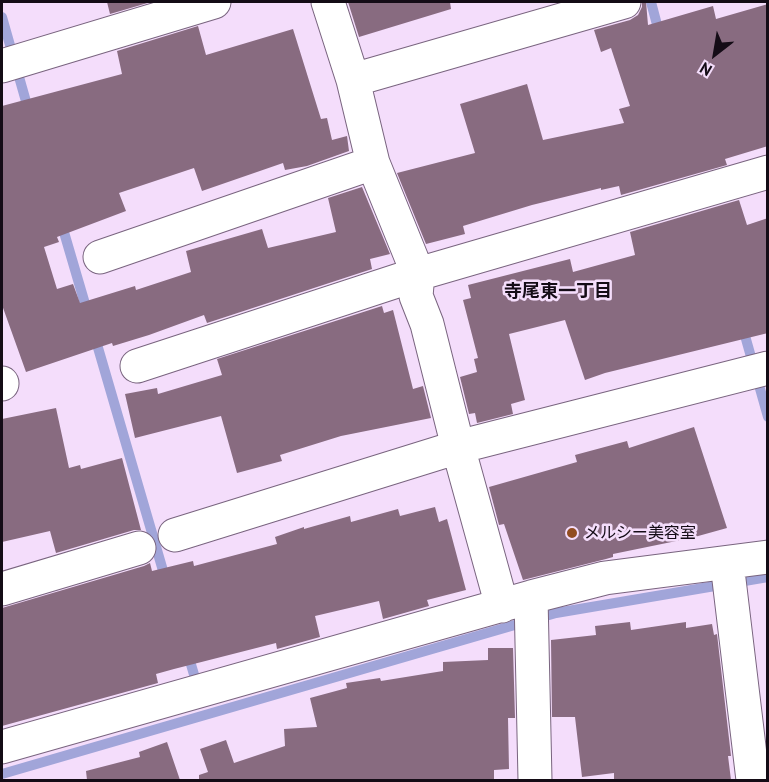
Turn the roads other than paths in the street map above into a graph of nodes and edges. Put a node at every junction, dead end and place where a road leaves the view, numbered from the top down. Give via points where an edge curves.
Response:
1 (214, 2) edge
2 (328, 2) edge
3 (624, 2) edge
4 (2, 66) edge
5 (353, 80) junction
6 (374, 163) junction
7 (768, 172) edge
8 (100, 257) dead end
9 (418, 274) junction
10 (137, 366) dead end
11 (768, 368) edge
12 (458, 447) junction
13 (175, 535) dead end
14 (139, 548) dead end
15 (768, 557) edge
16 (727, 563) junction
17 (2, 589) edge
18 (516, 601) junction
19 (2, 747) edge
20 (536, 780) edge
21 (753, 780) edge

1 - 4 street
2 - 5 street
3 - 5 street
5 - 6 street
6 - 8 street
6 - 9 street
7 - 9 street
9 - 10 street
9 - 12 street via 416,296 427,324
11 - 12 street
12 - 13 street
12 - 18 street
14 - 17 street
15 - 16 street
16 - 18 street via 605,578
16 - 21 street
18 - 19 street
18 - 20 street

